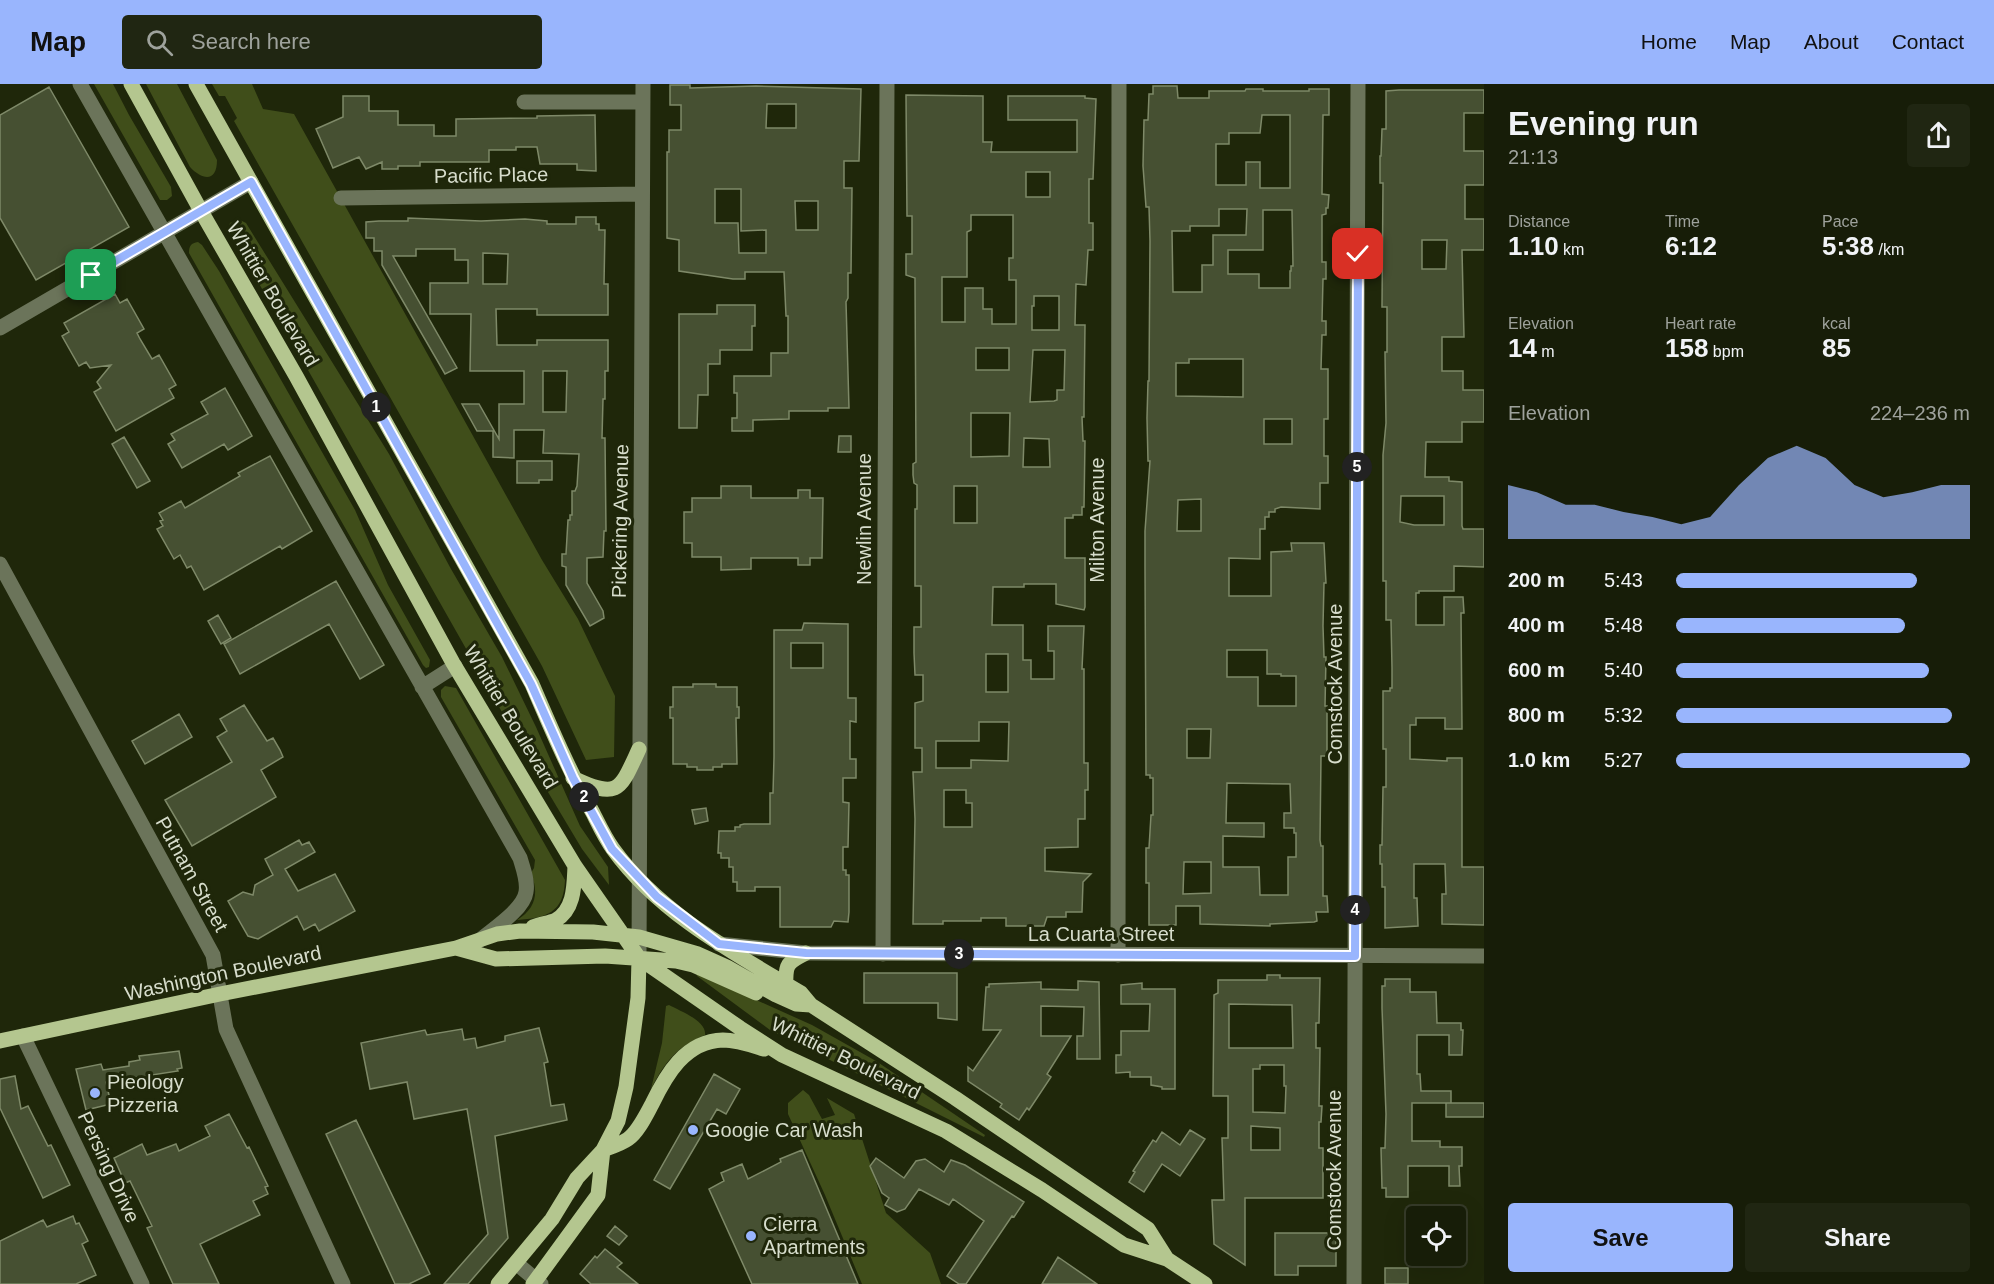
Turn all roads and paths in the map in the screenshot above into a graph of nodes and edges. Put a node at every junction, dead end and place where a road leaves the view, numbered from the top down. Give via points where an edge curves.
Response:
1 (80, 84) edge
2 (132, 84) edge
3 (196, 84) edge
4 (643, 84) edge
5 (887, 84) edge
6 (1119, 84) edge
7 (1358, 84) edge
8 (524, 102) dead end
9 (643, 102) junction
10 (251, 182) junction
11 (642, 194) junction
12 (341, 198) dead end
13 (201, 211) junction
14 (164, 232) junction
15 (0, 328) edge
16 (0, 564) edge
17 (455, 666) junction
18 (422, 687) junction
19 (639, 748) junction
20 (573, 778) junction
21 (575, 866) junction
22 (638, 877) junction
23 (520, 931) junction
24 (623, 934) junction
25 (639, 937) junction
26 (479, 940) junction
27 (719, 944) junction
28 (456, 948) junction
29 (806, 953) junction
30 (883, 954) junction
31 (1118, 955) junction
32 (1355, 956) junction
33 (1484, 956) edge
34 (639, 958) junction
35 (781, 990) junction
36 (220, 994) junction
37 (23, 1036) junction
38 (0, 1041) edge
39 (783, 1055) junction
40 (603, 1150) junction
41 (1167, 1259) junction
42 (516, 1263) junction
43 (537, 1283) edge
44 (142, 1284) edge
45 (344, 1284) edge
46 (498, 1284) edge
47 (1205, 1284) edge
48 (1354, 1284) edge

1 - 14 street
2 - 13 main road, Whittier Boulevard
3 - 10 main road, Whittier Boulevard
4 - 9 street, Pickering Avenue
5 - 30 street, Newlin Avenue
6 - 31 street, Milton Avenue
7 - 32 street, Comstock Avenue
8 - 9 street
9 - 11 street, Pickering Avenue
10 - 13 street
10 - 20 main road, Whittier Boulevard via 531,684
11 - 12 street, Pacific Place
11 - 19 street, Pickering Avenue
13 - 14 street
13 - 17 main road, Whittier Boulevard
14 - 15 street
14 - 18 street
16 - 36 street, Putnam Street via 213,955
17 - 18 street
17 - 21 main road, Whittier Boulevard
18 - 26 street via 520,858 525,874 527,891 523,901
19 - 20 main road via 617,788 601,790
19 - 22 street, Pickering Avenue
20 - 22 main road, Whittier Boulevard via 612,849
21 - 23 main road via 568,908 556,920
21 - 24 main road, Whittier Boulevard
22 - 25 street, Pickering Avenue
22 - 27 main road, Whittier Boulevard
23 - 24 main road, Washington Boulevard
23 - 26 main road, Washington Boulevard
24 - 25 main road, Washington Boulevard
24 - 34 main road, Whittier Boulevard
25 - 34 street, Pickering Avenue
25 - 35 main road, Washington Boulevard via 698,954
26 - 28 main road, Washington Boulevard
27 - 29 street, La Cuarta Street
27 - 35 main road, Whittier Boulevard
28 - 34 main road, Washington Boulevard via 496,959
28 - 36 main road, Washington Boulevard
29 - 30 street, La Cuarta Street
29 - 35 main road via 788,964
30 - 31 street, La Cuarta Street
31 - 32 street, La Cuarta Street
32 - 33 street, La Cuarta Street
32 - 48 street, Comstock Avenue
34 - 35 main road, Washington Boulevard via 693,965 756,993
34 - 39 main road, Whittier Boulevard
34 - 40 main road via 638,998 626,1087 618,1121
35 - 41 main road, Whittier Boulevard via 801,993 811,1005 1148,1229
36 - 37 main road, Washington Boulevard
36 - 45 street, Putnam Street via 226,1029
37 - 38 main road, Washington Boulevard
37 - 44 street, Persing Drive
39 - 40 main road via 721,1040 684,1055 666,1076 630,1138
39 - 41 main road, Whittier Boulevard via 946,1131 1124,1245
40 - 42 main road via 576,1178 552,1219
40 - 43 main road via 598,1195
41 - 47 main road, Whittier Boulevard
42 - 43 street
42 - 46 main road

